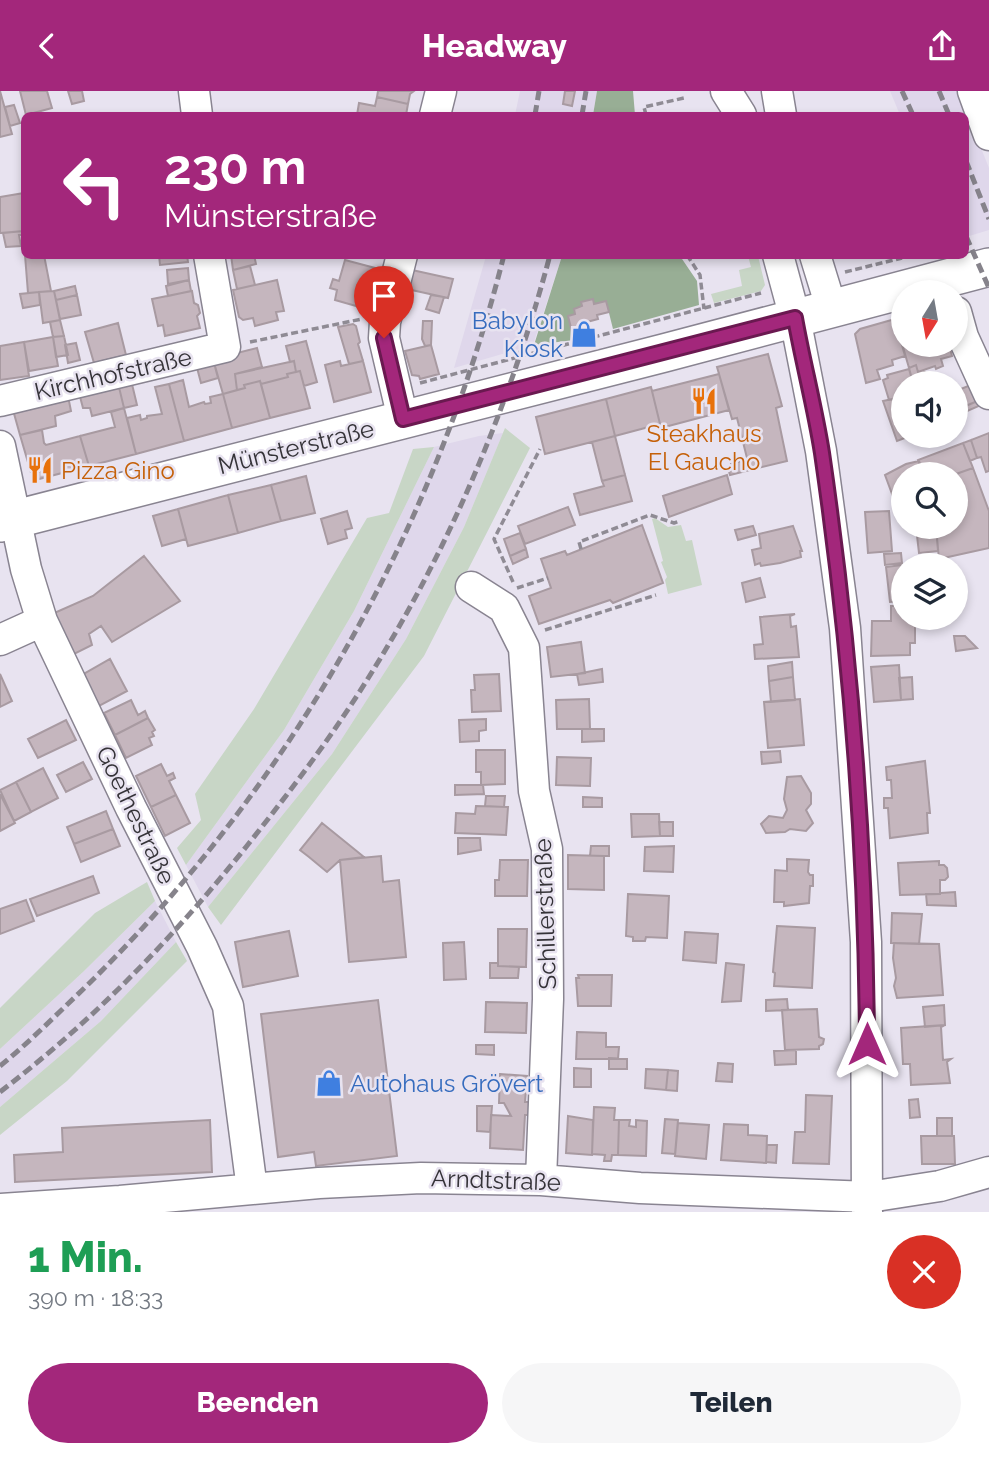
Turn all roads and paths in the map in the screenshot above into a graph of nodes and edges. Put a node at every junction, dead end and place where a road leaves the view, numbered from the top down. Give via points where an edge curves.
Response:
1 (194, 91) edge
2 (441, 91) edge
3 (726, 91) edge
4 (777, 91) edge
5 (974, 91) edge
6 (684, 98) dead end
7 (197, 112) edge
8 (436, 112) edge
9 (645, 112) edge
10 (739, 112) edge
11 (780, 112) edge
12 (989, 135) edge
13 (210, 259) edge
14 (401, 259) edge
15 (690, 259) edge
16 (779, 259) edge
17 (817, 259) edge
18 (892, 259) edge
19 (989, 267) edge
20 (959, 280) edge
21 (891, 288) edge
22 (835, 290) junction
23 (770, 291) dead end
24 (704, 309) junction
25 (795, 318) junction
26 (385, 322) junction
27 (225, 347) junction
28 (968, 348) edge
29 (989, 394) edge
30 (0, 401) edge
31 (399, 404) junction
32 (0, 446) edge
33 (540, 449) dead end
34 (8, 521) edge
35 (680, 521) dead end
36 (581, 549) dead end
37 (548, 577) dead end
38 (471, 587) dead end
39 (656, 595) dead end
40 (42, 621) junction
41 (519, 638) junction
42 (0, 640) edge
43 (989, 1172) edge
44 (541, 1180) junction
45 (252, 1189) junction
46 (638, 1200) edge
47 (187, 1203) edge
48 (868, 1205) edge
49 (119, 1206) edge
50 (0, 1209) edge

1 - 7 street
2 - 8 street
3 - 10 street
4 - 11 street
5 - 12 street
6 - 9 path via 644,107
13 - 27 street
14 - 26 street
15 - 24 path via 700,275
16 - 25 street
17 - 22 street
18 - 22 path
19 - 20 main road, Münsterstraße
21 - 22 main road, Münsterstraße
22 - 25 main road, Münsterstraße
23 - 24 path
24 - 31 path
25 - 31 main road, Münsterstraße
25 - 48 street via 821,451 845,628 866,942
26 - 27 path via 345,321
26 - 31 street via 384,338
27 - 30 street, Kirchhofstraße
28 - 29 street
31 - 34 main road, Münsterstraße
32 - 34 street, Goethestraße
33 - 37 path via 494,539 515,588
34 - 40 street, Goethestraße
35 - 36 path via 650,515 579,542
38 - 41 street, Schillerstraße via 504,608
39 - 41 path
40 - 42 street
40 - 45 street, Goethestraße via 228,1006
41 - 44 street, Schillerstraße via 524,648 534,791 547,849 548,999
43 - 48 street, Arndtstraße
44 - 45 street, Arndtstraße via 421,1178
44 - 46 street, Arndtstraße
45 - 47 street, Arndtstraße
46 - 48 street, Arndtstraße
47 - 49 street, Arndtstraße
49 - 50 street, Arndtstraße

